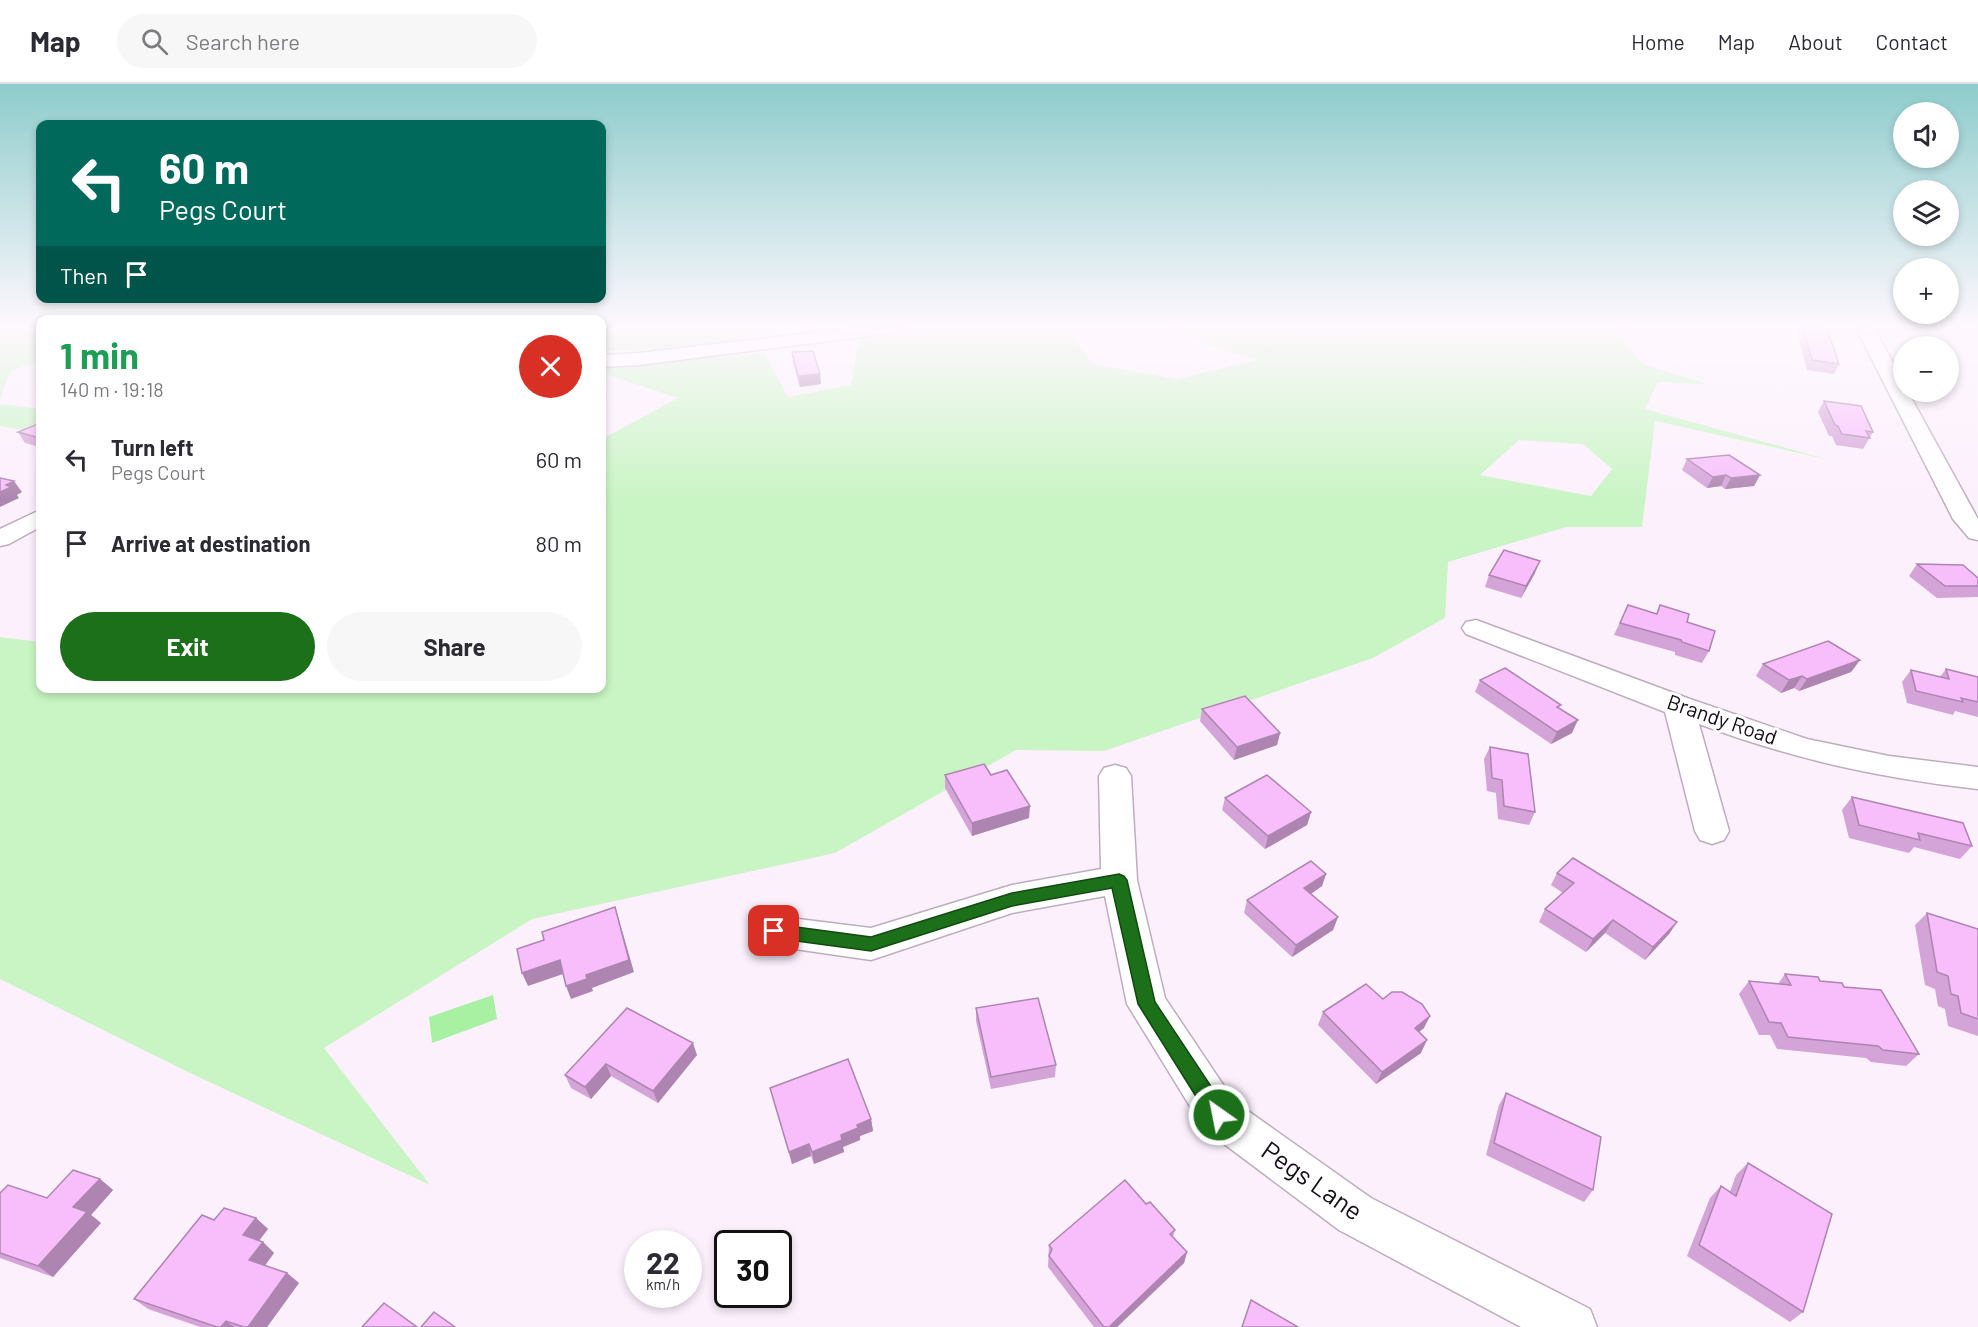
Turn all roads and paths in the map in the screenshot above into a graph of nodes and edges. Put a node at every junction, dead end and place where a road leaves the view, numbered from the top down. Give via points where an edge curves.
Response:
1 (1895, 386) edge
2 (36, 519) edge
3 (1978, 533) edge
4 (0, 539) edge
5 (1476, 628) dead end
6 (1678, 705) junction
7 (1115, 776) dead end
8 (1978, 778) edge
9 (1712, 831) dead end
10 (1119, 880) junction
11 (774, 931) dead end
12 (1572, 1327) edge

1 - 3 street via 1965,519
2 - 4 street
5 - 6 street, Brandy Road
6 - 8 street, Brandy Road via 1803,748 1917,772
6 - 9 street
7 - 10 street, Pegs Lane
10 - 11 street via 1012,899 871,944
10 - 12 street, Pegs Lane via 1147,1004 1219,1115 1355,1214

